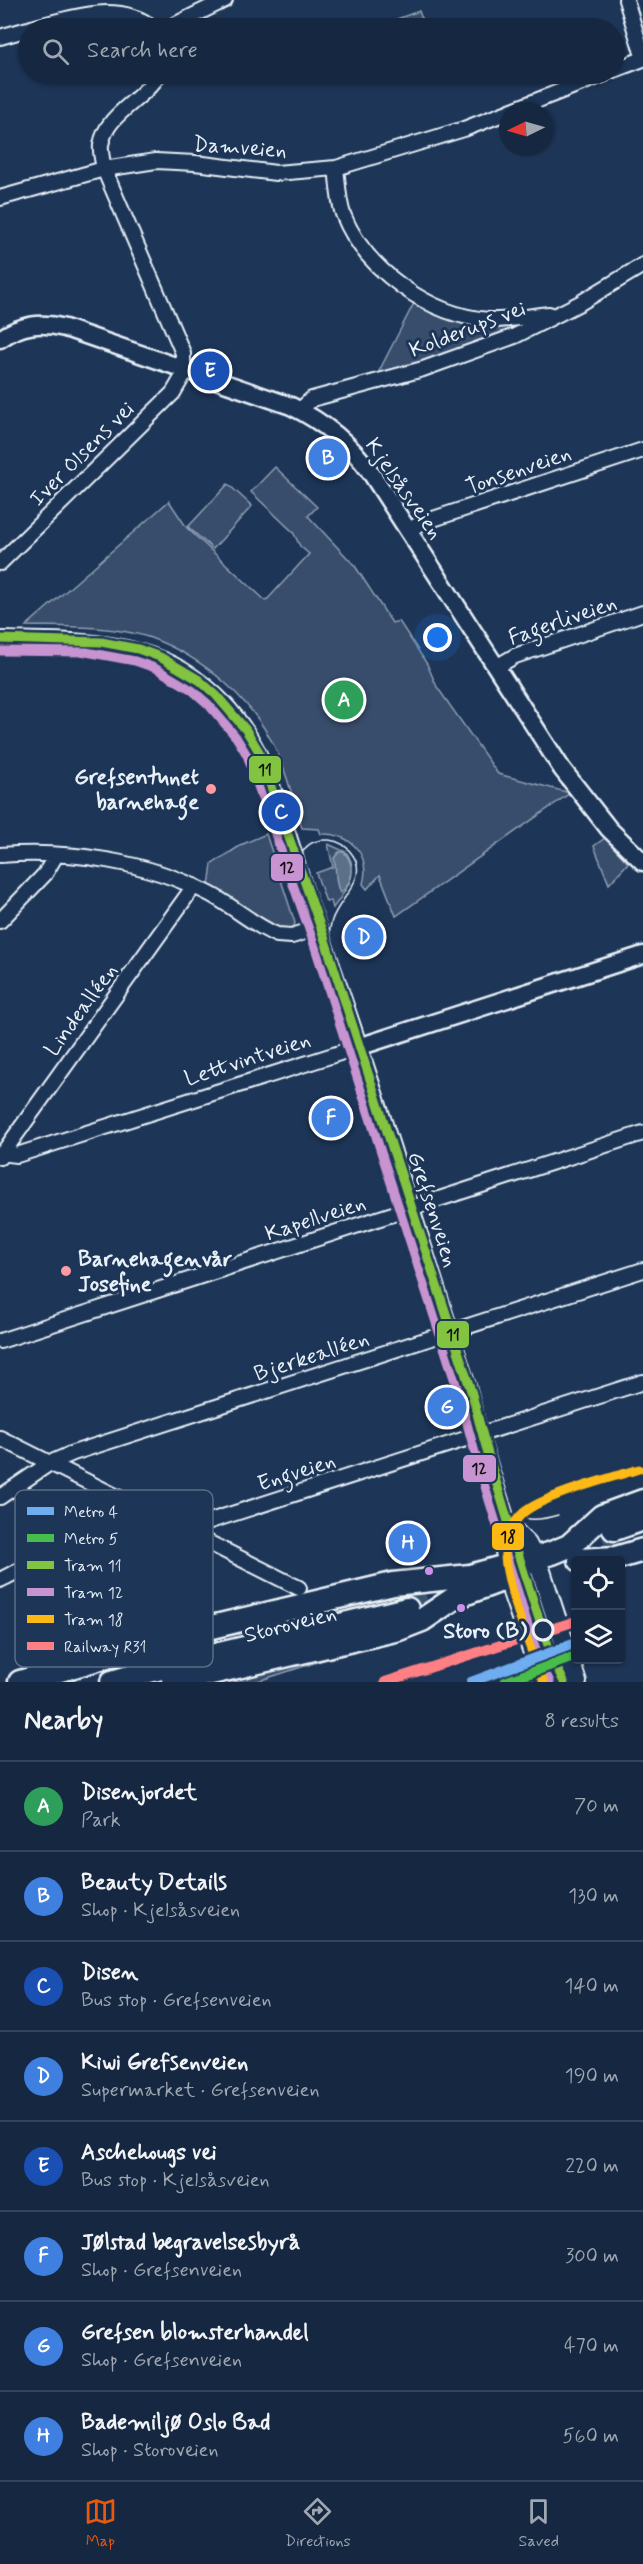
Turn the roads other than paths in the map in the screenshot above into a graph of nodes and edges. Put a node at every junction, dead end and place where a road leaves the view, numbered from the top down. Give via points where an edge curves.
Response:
1 (225, 0) edge
2 (626, 0) edge
3 (72, 18) edge
4 (138, 18) edge
5 (188, 18) edge
6 (18, 32) edge
7 (0, 37) edge
8 (643, 57) edge
9 (625, 65) edge
10 (153, 84) edge
11 (579, 84) edge
12 (532, 102) edge
13 (499, 115) edge
14 (336, 168) junction
15 (104, 169) junction
16 (0, 198) edge
17 (643, 265) edge
18 (556, 313) junction
19 (0, 339) edge
20 (185, 369) junction
21 (300, 410) junction
22 (643, 450) edge
23 (408, 531) junction
24 (0, 563) edge
25 (643, 613) edge
26 (0, 641) edge
27 (496, 668) junction
28 (0, 855) edge
29 (56, 855) junction
30 (643, 862) edge
31 (194, 886) junction
32 (0, 921) edge
33 (317, 928) junction
34 (643, 955) edge
35 (351, 1049) junction
36 (643, 1133) edge
37 (0, 1155) edge
38 (403, 1210) junction
39 (643, 1270) edge
40 (443, 1334) junction
41 (0, 1341) edge
42 (643, 1382) edge
43 (478, 1434) junction
44 (0, 1438) edge
45 (50, 1464) junction
46 (102, 1490) edge
47 (0, 1497) edge
48 (643, 1502) edge
49 (213, 1520) edge
50 (643, 1520) edge
51 (506, 1523) junction
52 (643, 1534) edge
53 (213, 1544) edge
54 (643, 1550) edge
55 (623, 1556) tunnel mouth
56 (571, 1561) edge
57 (538, 1564) junction
58 (508, 1572) junction
59 (15, 1573) edge
60 (0, 1580) edge
61 (299, 1588) dead end
62 (213, 1627) edge
63 (213, 1646) edge
64 (213, 1654) edge
65 (71, 1667) edge
66 (122, 1667) edge
67 (164, 1667) edge
68 (576, 1678) edge
69 (66, 1680) edge
70 (20, 1682) edge
71 (112, 1682) edge
72 (173, 1682) edge
73 (543, 1682) edge

1 - 5 street
2 - 8 street
3 - 4 street via 112,11
6 - 7 street
8 - 9 street
10 - 15 street via 109,126 101,146
11 - 12 street, Damveien
13 - 14 street, Damveien
14 - 15 street, Damveien via 276,173 156,161
14 - 18 street via 343,213 362,247 424,300 456,315 490,320
15 - 16 street, Damveien
15 - 20 street via 180,345
17 - 18 street, Kolderups vei
18 - 21 street, Kolderups vei via 515,336 423,369 312,399
19 - 20 street, Kjelsåsveien via 24,326 48,324
20 - 21 street, Kjelsåsveien
20 - 24 street, Iver Olsens vei via 173,393
21 - 23 street, Kjelsåsveien via 353,450
22 - 23 street, Tonsenveien via 421,523
23 - 27 street, Kjelsåsveien
25 - 27 street, Fagerliveien via 515,656
26 - 33 main road, Grefsenveien via 124,648 164,662 209,691 233,716 257,755
27 - 30 street, Kjelsåsveien via 573,785 618,839
28 - 29 street
29 - 31 street via 97,857
29 - 32 street via 45,874
31 - 33 street via 276,935 292,936
31 - 37 street, Lindealléen
33 - 35 main road, Grefsenveien via 341,999 337,1024
34 - 35 street, Lettvintveien
35 - 37 street, Lettvintveien via 17,1155
35 - 38 main road, Grefsenveien
36 - 38 street, Kapellveien
38 - 40 main road, Grefsenveien
38 - 41 street, Kapellveien
39 - 40 street, Bjerkealléen
40 - 43 main road, Grefsenveien via 469,1396
40 - 45 street, Bjerkealléen
42 - 43 street, Engveien
43 - 49 street, Engveien
43 - 51 main road, Grefsenveien
44 - 45 street
45 - 46 street
45 - 47 street, Bjerkealléen
48 - 57 highway via 602,1516 569,1546
50 - 52 highway via 616,1536
51 - 57 main road, Grefsenveien via 527,1544
51 - 58 main road, Grefsenveien
53 - 61 street
54 - 55 highway
56 - 57 highway
57 - 58 highway
57 - 68 main road, Grefsenveien
58 - 62 highway via 393,1584
58 - 72 highway via 399,1629
58 - 73 main road, Grefsenveien
59 - 60 street
63 - 64 highway, Storoveien via 405,1602
65 - 70 highway
66 - 69 highway, Storoveien
67 - 71 highway, Storoveien

